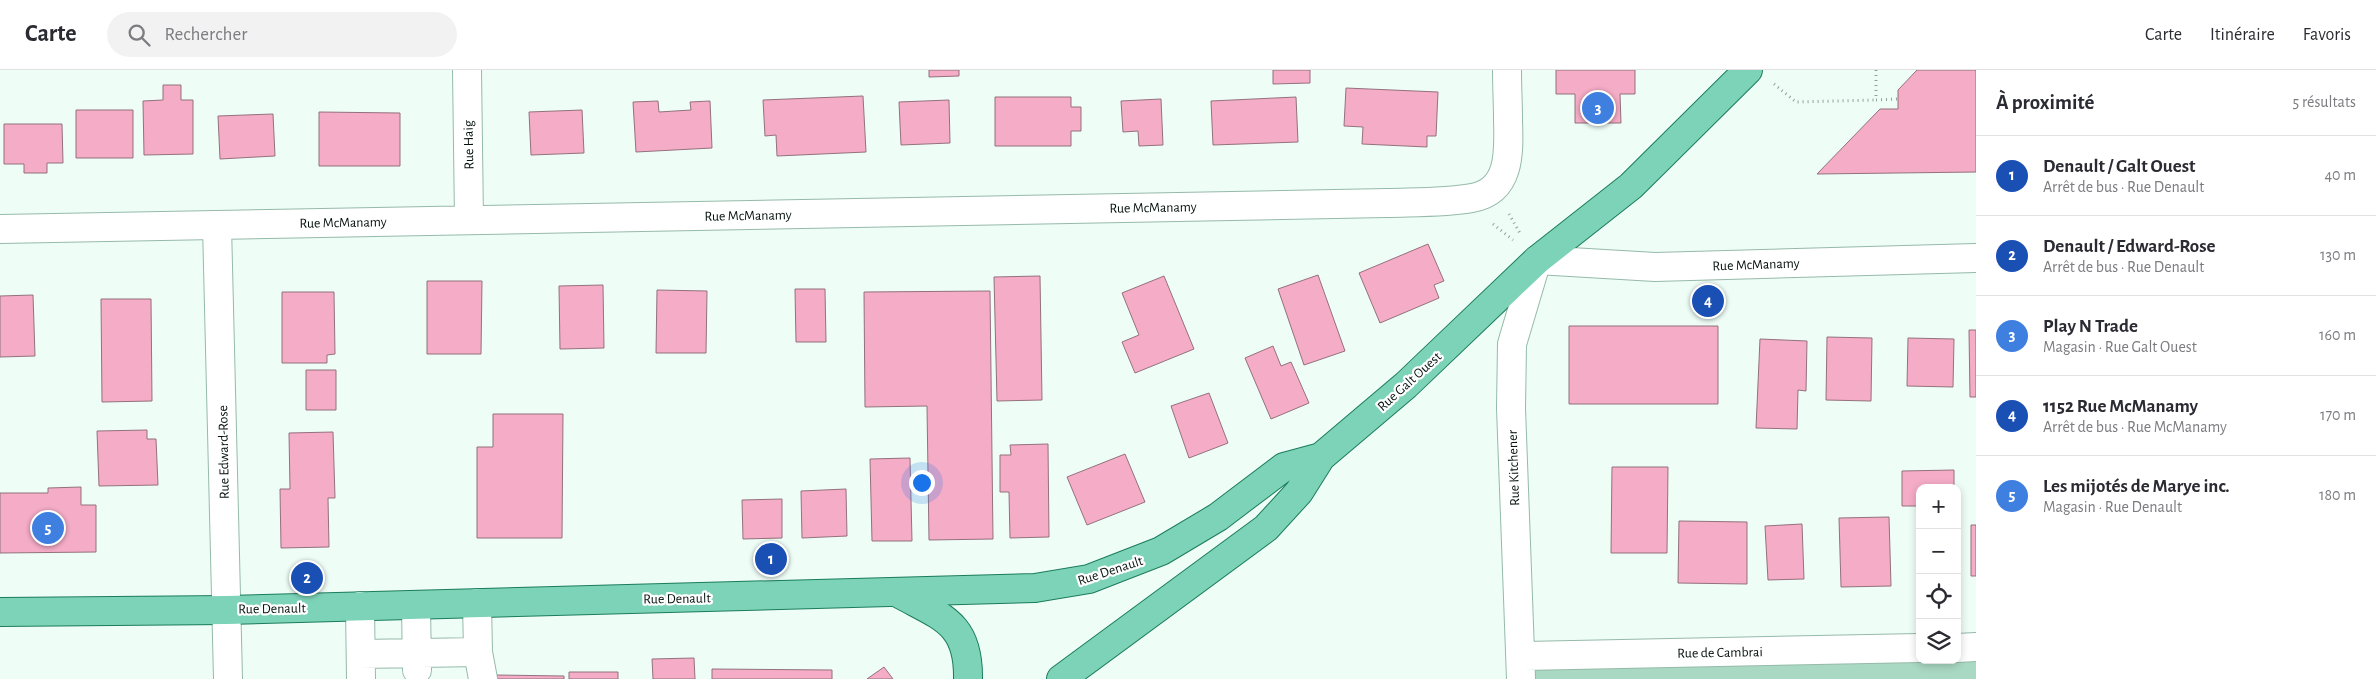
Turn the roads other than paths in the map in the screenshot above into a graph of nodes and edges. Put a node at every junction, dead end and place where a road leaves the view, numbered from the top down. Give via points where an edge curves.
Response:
1 (466, 70) edge
2 (1507, 70) edge
3 (1748, 70) edge
4 (469, 220) junction
5 (217, 224) junction
6 (0, 229) edge
7 (1976, 258) edge
8 (1536, 260) junction
9 (1321, 457) junction
10 (898, 593) junction
11 (477, 603) junction
12 (416, 605) junction
13 (360, 606) junction
14 (226, 610) junction
15 (0, 612) edge
16 (1976, 647) edge
17 (1916, 648) edge
18 (1961, 648) edge
19 (478, 652) junction
20 (417, 661) junction
21 (361, 666) edge
22 (1521, 668) edge
23 (228, 679) edge
24 (483, 679) edge
25 (968, 679) edge
26 (1061, 679) edge

1 - 4 street, Rue Haig
2 - 4 street, Rue McManamy via 1507,166 1500,183 1482,195 1464,199
3 - 8 main road, Rue Galt Ouest via 1631,186
4 - 5 street, Rue McManamy
5 - 6 street, Rue McManamy
5 - 14 street, Rue Edward-Rose
7 - 8 street, Rue McManamy via 1655,267
8 - 9 main road, Rue Galt Ouest via 1406,385
8 - 22 street, Rue Kitchener via 1512,344 1511,408
9 - 10 main road, Rue Denault via 1284,467 1218,517 1161,551 1089,579 1035,588
9 - 26 main road, Rue Galt Ouest via 1299,492 1266,528
10 - 11 main road, Rue Denault
10 - 25 main road via 950,623 962,638 969,660
11 - 12 main road, Rue Denault
11 - 19 street
12 - 13 main road, Rue Denault
12 - 20 street
13 - 14 main road, Rue Denault
13 - 21 street
14 - 15 main road, Rue Denault
14 - 23 street, Rue Edward-Rose
16 - 18 street
17 - 22 street, Rue de Cambrai via 1680,653
19 - 20 street
19 - 24 street
20 - 21 street

